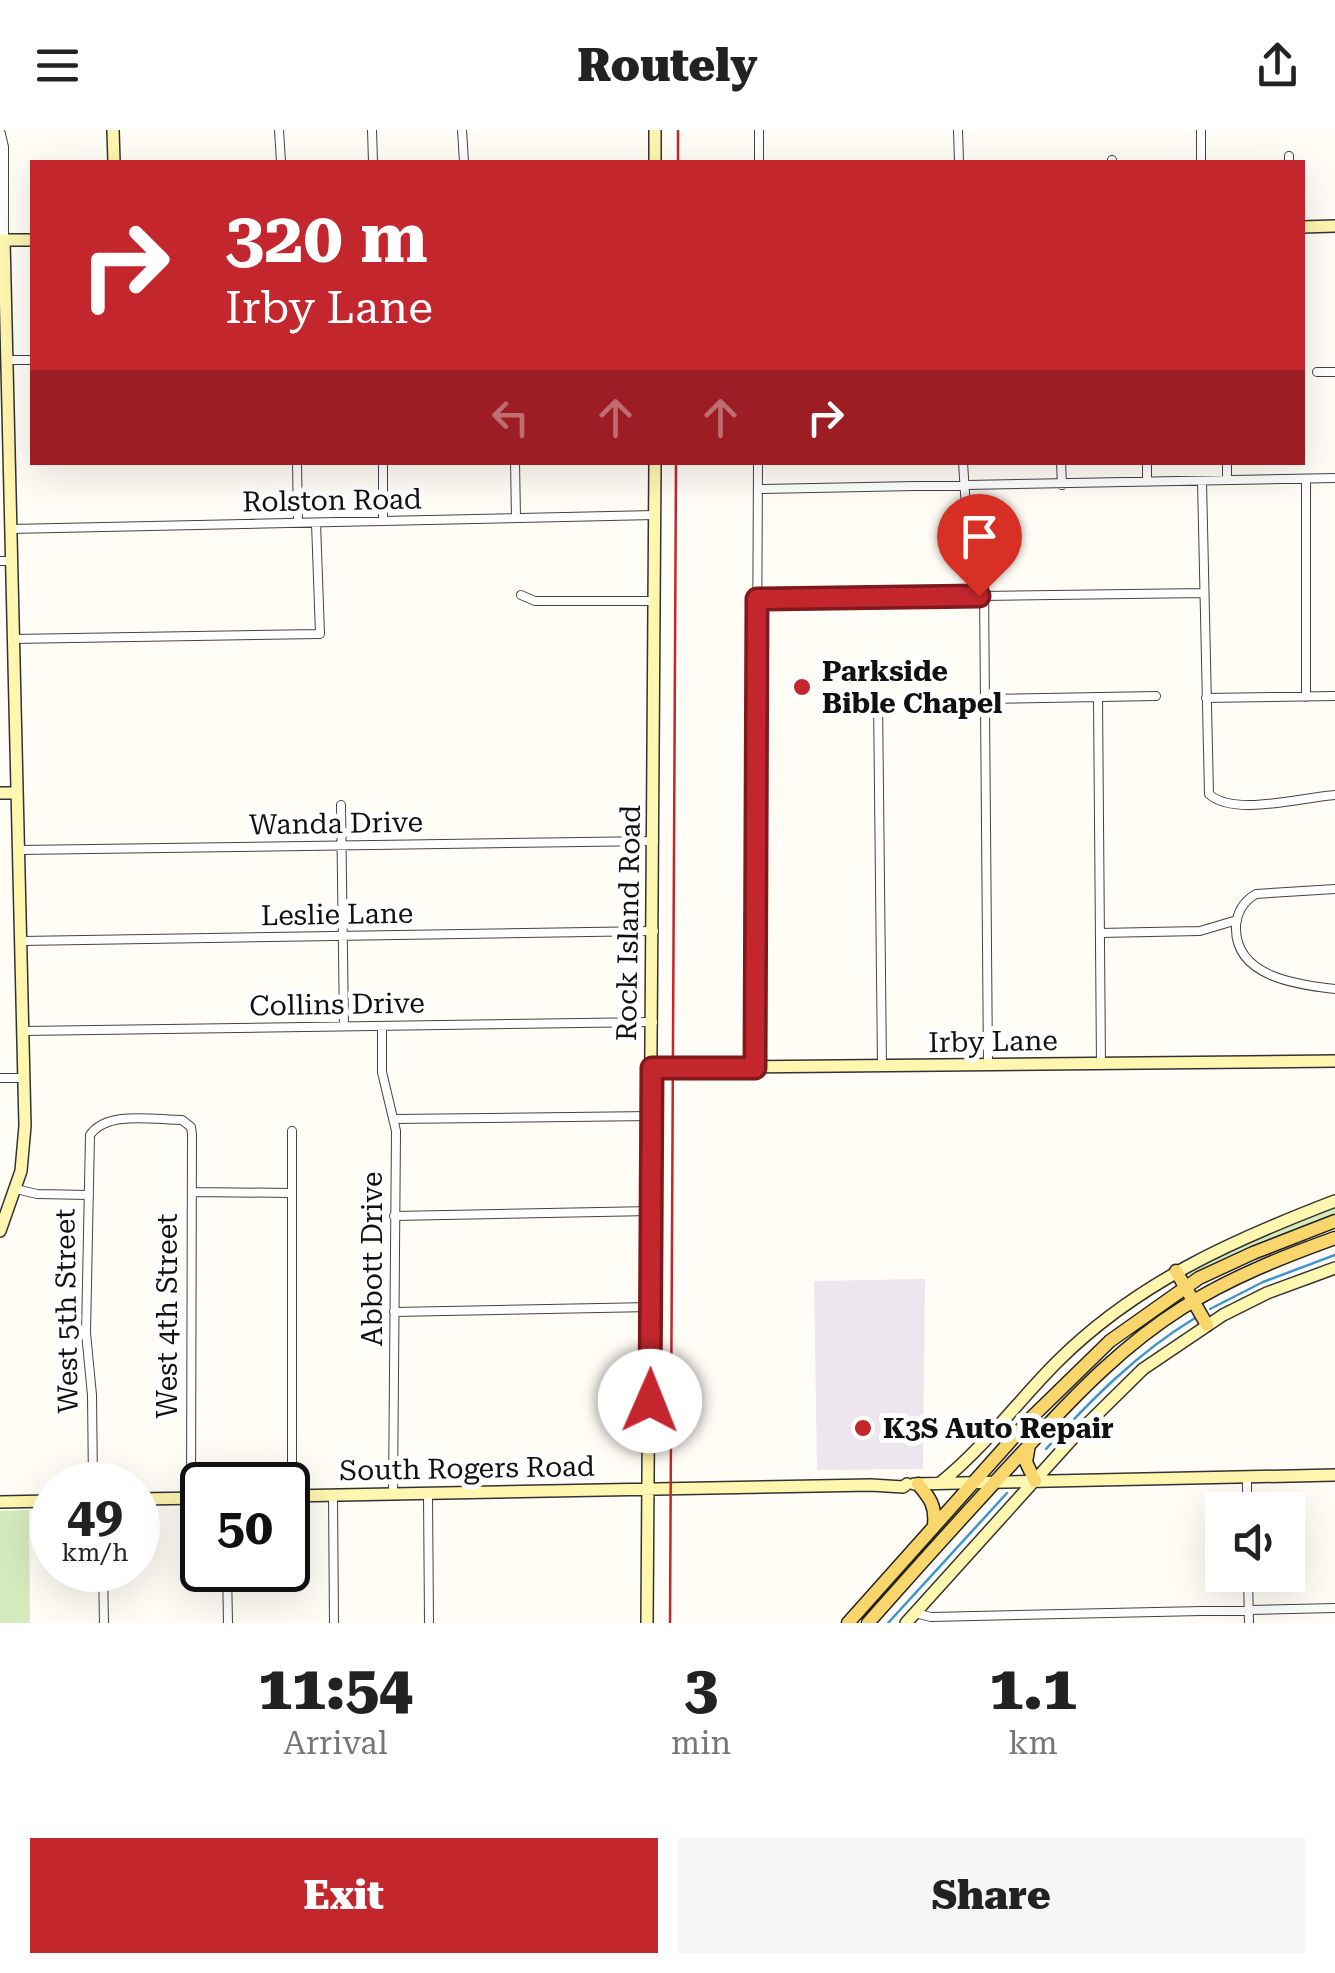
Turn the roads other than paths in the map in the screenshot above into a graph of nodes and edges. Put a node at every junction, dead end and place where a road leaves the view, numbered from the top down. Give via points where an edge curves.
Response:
1 (0, 130) edge
2 (114, 130) edge
3 (279, 130) edge
4 (372, 130) edge
5 (462, 130) edge
6 (656, 130) edge
7 (759, 130) edge
8 (958, 130) edge
9 (1201, 130) edge
10 (114, 160) edge
11 (281, 160) edge
12 (373, 160) edge
13 (464, 160) edge
14 (655, 160) edge
15 (759, 160) edge
16 (958, 160) edge
17 (1202, 160) edge
18 (1335, 226) edge
19 (1305, 228) edge
20 (2, 240) edge
21 (30, 240) edge
22 (6, 360) junction
23 (30, 360) edge
24 (1317, 372) dead end
25 (1335, 372) edge
26 (297, 465) edge
27 (383, 465) edge
28 (515, 465) edge
29 (655, 465) edge
30 (758, 465) edge
31 (963, 465) edge
32 (1061, 465) edge
33 (1147, 465) edge
34 (1227, 465) edge
35 (4, 475) edge
36 (1335, 478) edge
37 (1306, 479) junction
38 (1227, 480) junction
39 (1202, 481) junction
40 (1147, 482) junction
41 (1062, 485) junction
42 (963, 487) junction
43 (758, 489) junction
44 (655, 516) junction
45 (516, 518) junction
46 (384, 521) junction
47 (298, 523) junction
48 (316, 523) junction
49 (10, 529) junction
50 (5, 561) edge
51 (1204, 593) junction
52 (521, 594) dead end
53 (984, 596) junction
54 (757, 599) junction
55 (655, 601) junction
56 (12, 638) junction
57 (1156, 696) dead end
58 (1335, 696) edge
59 (1098, 697) junction
60 (1306, 697) junction
61 (1206, 698) junction
62 (878, 699) dead end
63 (984, 699) junction
64 (16, 793) junction
65 (0, 794) edge
66 (1335, 796) edge
67 (341, 805) dead end
68 (654, 841) junction
69 (342, 846) junction
70 (19, 850) junction
71 (1335, 889) edge
72 (1237, 920) junction
73 (654, 931) junction
74 (1100, 932) junction
75 (343, 936) junction
76 (21, 941) junction
77 (1335, 989) edge
78 (652, 1022) junction
79 (344, 1026) junction
80 (382, 1026) junction
81 (23, 1031) junction
82 (1335, 1061) edge
83 (1102, 1064) junction
84 (988, 1066) junction
85 (882, 1067) junction
86 (652, 1068) junction
87 (755, 1068) junction
88 (0, 1078) edge
89 (24, 1078) junction
90 (652, 1116) junction
91 (394, 1119) junction
92 (292, 1130) dead end
93 (90, 1135) joint
94 (16, 1189) junction
95 (192, 1192) junction
96 (292, 1193) junction
97 (89, 1195) junction
98 (1335, 1202) edge
99 (652, 1211) junction
100 (394, 1216) junction
101 (1335, 1221) edge
102 (0, 1230) edge
103 (1335, 1238) edge
104 (1335, 1268) edge
105 (1176, 1271) junction
106 (1186, 1287) junction
107 (1194, 1301) junction
108 (652, 1307) junction
109 (394, 1312) junction
110 (1207, 1325) junction
111 (1030, 1444) junction
112 (1054, 1459) junction
113 (93, 1462) edge
114 (196, 1462) edge
115 (290, 1462) edge
116 (1335, 1474) edge
117 (1247, 1477) junction
118 (1035, 1480) junction
119 (1066, 1480) junction
120 (993, 1482) junction
121 (940, 1483) junction
122 (972, 1483) junction
123 (912, 1484) junction
124 (648, 1490) junction
125 (1247, 1492) edge
126 (393, 1494) junction
127 (428, 1494) junction
128 (310, 1496) edge
129 (333, 1496) junction
130 (30, 1501) edge
131 (0, 1502) edge
132 (934, 1526) junction
133 (103, 1592) edge
134 (227, 1592) edge
135 (1248, 1592) edge
136 (1335, 1608) edge
137 (1249, 1610) junction
138 (911, 1618) edge
139 (104, 1623) edge
140 (228, 1623) edge
141 (334, 1623) edge
142 (429, 1623) edge
143 (647, 1623) edge
144 (848, 1623) edge
145 (868, 1623) edge
146 (1249, 1623) edge

1 - 20 street, West 5th Street
2 - 10 street
3 - 11 street
4 - 12 street
5 - 13 street
6 - 14 street
7 - 15 street
8 - 16 street
9 - 17 street
18 - 19 street
20 - 21 street
20 - 22 street, West 5th Street
22 - 23 street
22 - 35 street, West 5th Street
24 - 25 street
26 - 47 street
27 - 46 street
28 - 45 street
29 - 44 street, Rock Island Road
30 - 43 street
31 - 42 street
32 - 41 street
33 - 40 street
34 - 38 street
35 - 49 street, West 5th Street
36 - 37 street
37 - 38 street
37 - 60 street
38 - 39 street
39 - 40 street
39 - 51 street
40 - 41 street
41 - 42 street
42 - 43 street
42 - 53 street
43 - 54 street
44 - 45 street, Rolston Road
44 - 55 street, Rock Island Road
45 - 46 street, Rolston Road
46 - 48 street, Rolston Road
47 - 48 street, Rolston Road
47 - 49 street, Rolston Road
48 - 56 street via 320,634
49 - 50 street, West 5th Street
50 - 56 street, West 5th Street
51 - 53 street
51 - 61 street
52 - 55 street via 535,602
53 - 54 street
53 - 63 street
54 - 87 street
55 - 68 street, Rock Island Road
56 - 64 street, West 5th Street
57 - 59 street
58 - 60 street
59 - 63 street
59 - 74 street
60 - 61 street
61 - 66 street via 1212,798 1258,805
62 - 85 street
63 - 84 street
64 - 65 street
64 - 70 street, West 5th Street
67 - 69 street
68 - 69 street, Wanda Drive
68 - 73 street, Rock Island Road
69 - 70 street, Wanda Drive
69 - 75 street
70 - 76 street, West 5th Street
71 - 72 street via 1256,894
72 - 74 street via 1193,932
72 - 77 street via 1238,939 1253,965 1289,981
73 - 75 street, Leslie Lane
73 - 78 street, Rock Island Road
74 - 83 street
75 - 76 street, Leslie Lane
75 - 79 street
76 - 81 street, West 5th Street
78 - 80 street, Collins Drive
78 - 86 street, Rock Island Road
79 - 80 street, Collins Drive
79 - 81 street, Collins Drive
80 - 91 street, Abbott Drive via 382,1072
81 - 89 street, West 5th Street
82 - 83 street, Irby Lane
83 - 84 street, Irby Lane
84 - 85 street, Irby Lane
85 - 87 street, Irby Lane
86 - 87 street, Irby Lane
86 - 90 street, Rock Island Road
88 - 89 street
89 - 94 street, West 5th Street
90 - 91 street
90 - 99 street, Rock Island Road
91 - 100 street, Abbott Drive
92 - 96 street
93 - 95 street, West 4th Street via 110,1120 182,1120 192,1134
93 - 97 street, West 5th Street
94 - 97 street
94 - 102 street, West 5th Street
95 - 96 street
95 - 114 street, West 4th Street
96 - 115 street
97 - 113 street, West 5th Street
98 - 105 street
99 - 100 street
99 - 108 street, Rock Island Road
100 - 109 street, Abbott Drive
101 - 106 main road
103 - 107 main road
104 - 110 street
105 - 106 main road
105 - 121 street via 1079,1342
106 - 107 main road
106 - 122 main road via 1092,1356
107 - 110 main road
107 - 111 main road via 1093,1377
108 - 109 street
108 - 124 street, Rock Island Road
109 - 126 street, Abbott Drive
110 - 112 street via 1127,1383
111 - 118 main road via 1026,1462
111 - 120 main road
112 - 118 street
112 - 119 street
116 - 117 street, South Rogers Road
117 - 119 street, South Rogers Road
117 - 125 street
118 - 119 street, South Rogers Road
118 - 120 street, South Rogers Road
118 - 138 street
120 - 122 street, South Rogers Road
120 - 145 main road
121 - 122 street, South Rogers Road
121 - 123 street, South Rogers Road
122 - 132 main road
123 - 124 street, South Rogers Road
123 - 132 main road via 932,1500
124 - 127 street, South Rogers Road
124 - 143 street, Rock Island Road
126 - 127 street, South Rogers Road
126 - 129 street, South Rogers Road
127 - 142 street
128 - 129 street, South Rogers Road
129 - 141 street
130 - 131 street
132 - 144 main road
133 - 139 street
134 - 140 street
135 - 137 street
136 - 137 street
137 - 138 street
137 - 146 street

